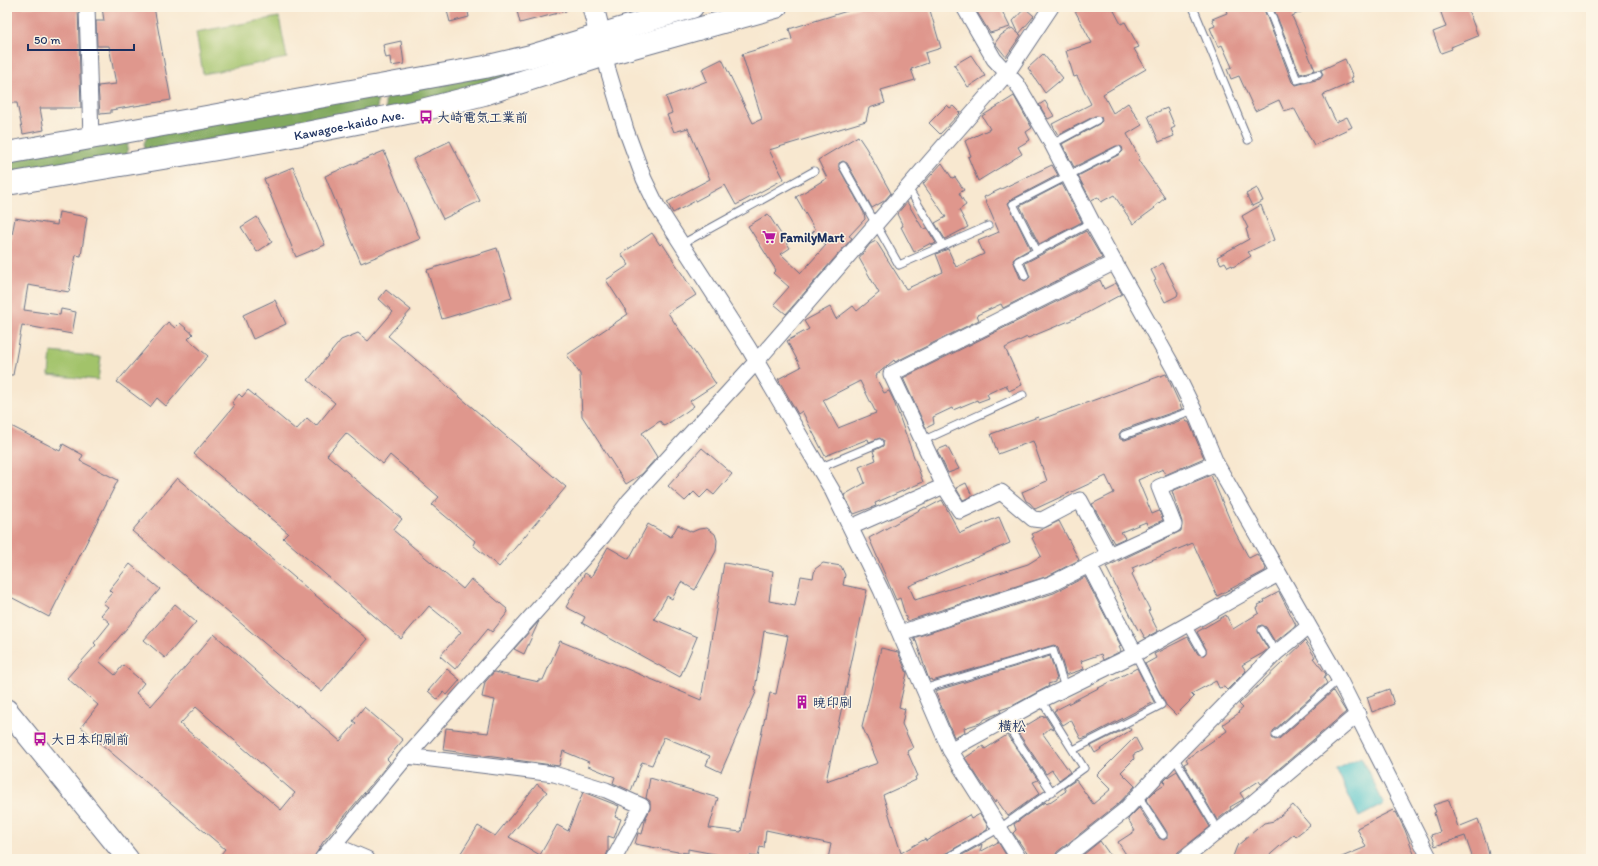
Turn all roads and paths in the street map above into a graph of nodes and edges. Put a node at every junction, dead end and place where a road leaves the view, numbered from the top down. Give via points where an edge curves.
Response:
1 (87, 7) edge
2 (593, 7) edge
3 (692, 7) edge
4 (776, 7) edge
5 (964, 7) edge
6 (1051, 7) edge
7 (1193, 7) edge
8 (1268, 7) edge
9 (602, 45) junction
10 (1007, 73) junction
11 (1318, 74) dead end
12 (1097, 120) dead end
13 (91, 138) junction
14 (1248, 140) dead end
15 (1052, 144) junction
16 (1118, 150) dead end
17 (7, 153) edge
18 (843, 166) dead end
19 (814, 171) dead end
20 (1069, 176) junction
21 (7, 184) edge
22 (908, 188) junction
23 (1092, 222) junction
24 (875, 225) junction
25 (988, 226) dead end
26 (682, 244) junction
27 (943, 246) junction
28 (1037, 251) junction
29 (1115, 262) junction
30 (1025, 276) dead end
31 (756, 362) junction
32 (1024, 395) dead end
33 (1194, 410) junction
34 (1124, 435) dead end
35 (922, 441) junction
36 (879, 443) dead end
37 (1216, 463) junction
38 (819, 468) junction
39 (944, 486) junction
40 (851, 528) junction
41 (1109, 555) junction
42 (1089, 565) junction
43 (1278, 574) junction
44 (1187, 625) junction
45 (1308, 627) junction
46 (1262, 630) dead end
47 (900, 633) junction
48 (1202, 651) dead end
49 (1276, 653) junction
50 (1135, 654) junction
51 (1339, 679) junction
52 (1065, 688) junction
53 (923, 689) junction
54 (1041, 700) junction
55 (7, 710) edge
56 (1358, 714) junction
57 (1004, 721) junction
58 (1276, 734) dead end
59 (950, 750) junction
60 (1073, 750) junction
61 (407, 756) junction
62 (1174, 757) junction
63 (1052, 792) junction
64 (1138, 796) junction
65 (1000, 828) junction
66 (1218, 831) junction
67 (1163, 835) dead end
68 (334, 845) junction
69 (128, 859) edge
70 (322, 859) edge
71 (367, 859) edge
72 (614, 859) edge
73 (945, 859) edge
74 (1019, 859) edge
75 (1063, 859) edge
76 (1184, 859) edge
77 (1430, 859) edge

1 - 13 street
2 - 9 street
3 - 9 highway, Kawagoe-kaido Ave.
4 - 9 highway, Kawagoe-kaido Ave.
5 - 10 street via 994,59
6 - 10 street
7 - 14 lane
8 - 11 lane via 1297,80
9 - 13 highway, Kawagoe-kaido Ave.
9 - 21 highway, Kawagoe-kaido Ave. via 484,94 383,119
9 - 26 street via 626,130 644,178 657,206
10 - 15 street via 1017,84
10 - 22 street
12 - 15 lane
13 - 17 highway, Kawagoe-kaido Ave.
15 - 20 street
16 - 20 lane
18 - 24 lane
19 - 26 lane
20 - 23 street
20 - 28 lane via 1014,204
22 - 24 street
22 - 27 lane
23 - 28 lane
23 - 29 street
24 - 27 lane via 899,265
24 - 31 street
25 - 27 lane
26 - 31 street
28 - 30 lane via 1018,261
29 - 33 street
29 - 35 street via 891,374
31 - 38 street
31 - 61 street via 629,501 603,536
32 - 35 lane
33 - 34 lane
33 - 37 street
35 - 39 street
36 - 38 lane
37 - 41 street via 1159,487 1174,525
37 - 43 street
38 - 40 street
39 - 40 street
39 - 41 street via 960,511 1001,492 1033,519 1042,520 1080,500
40 - 47 street
41 - 42 street
42 - 47 street via 1051,584
42 - 50 street
43 - 44 street
43 - 45 street
44 - 48 lane
44 - 50 street
45 - 49 street
45 - 51 street
46 - 49 lane
47 - 53 street
49 - 62 street
50 - 52 street
50 - 60 lane via 1161,705
51 - 56 street
51 - 58 lane
52 - 53 lane via 1053,650
52 - 54 street
53 - 59 street
54 - 57 street
54 - 60 lane
55 - 69 street
56 - 66 street
56 - 77 street
57 - 59 street
57 - 63 lane
59 - 65 street
60 - 63 lane via 1084,768
61 - 68 street
61 - 72 street via 554,774 606,790 642,806
62 - 64 street
62 - 66 lane
63 - 65 lane
64 - 67 lane
64 - 75 street via 1124,811
65 - 73 lane
65 - 74 street
66 - 76 street
68 - 70 street
68 - 71 street

